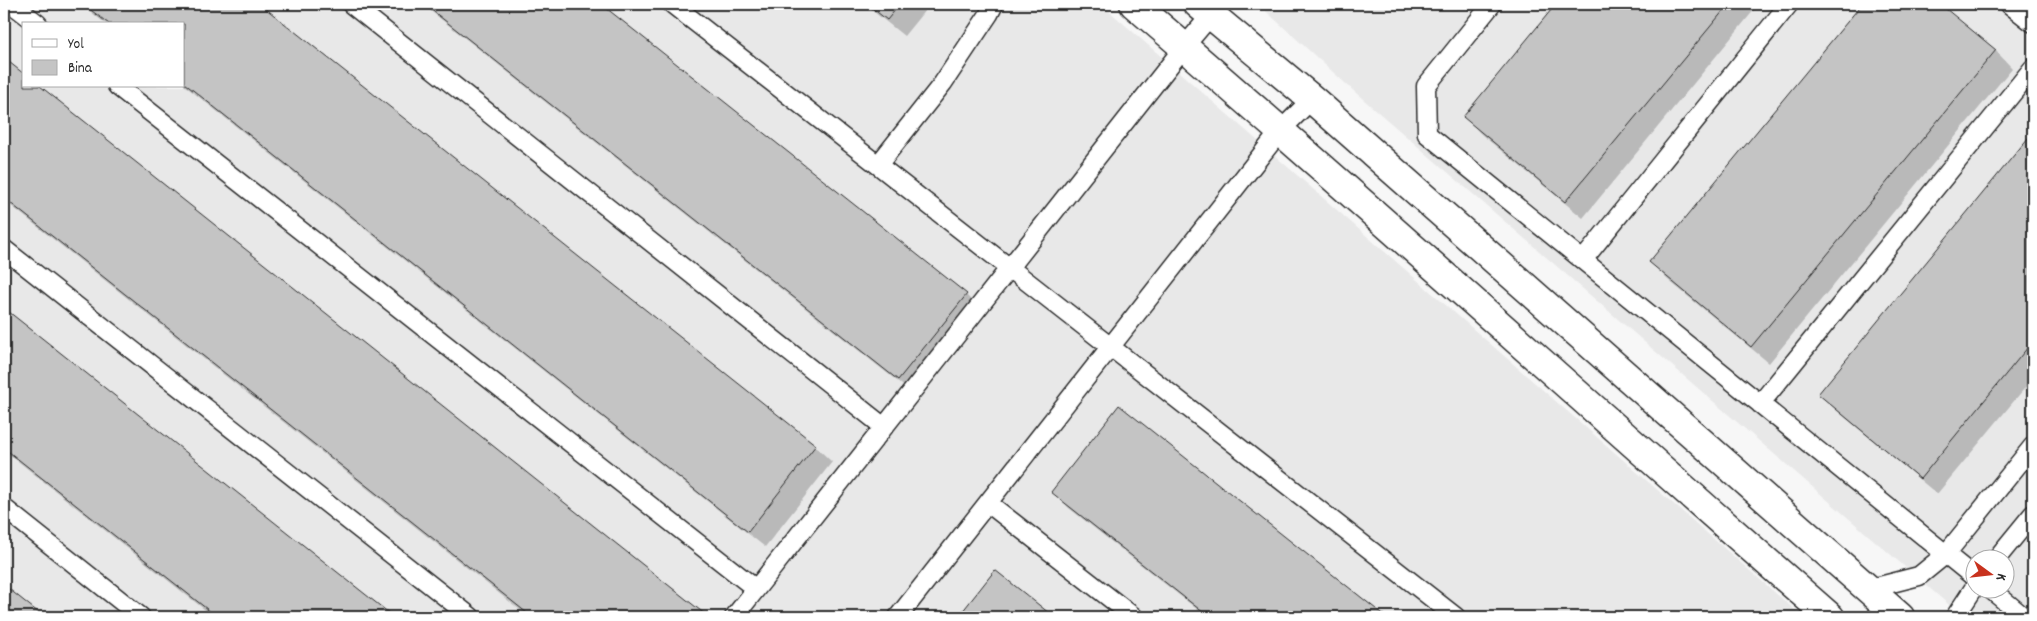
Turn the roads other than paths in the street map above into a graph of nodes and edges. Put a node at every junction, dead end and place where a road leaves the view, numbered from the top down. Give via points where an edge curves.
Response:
1 (12, 4) edge
2 (351, 4) edge
3 (672, 4) edge
4 (994, 4) edge
5 (1134, 4) edge
6 (1492, 4) edge
7 (1789, 4) edge
8 (2009, 4) edge
9 (1205, 10) edge
10 (35, 22) edge
11 (2033, 23) edge
12 (1184, 46) junction
13 (2033, 68) edge
14 (120, 88) edge
15 (1312, 98) junction
16 (1281, 130) junction
17 (878, 165) junction
18 (4, 248) edge
19 (1582, 260) junction
20 (1010, 268) junction
21 (1110, 346) junction
22 (1760, 404) junction
23 (884, 427) junction
24 (2033, 446) edge
25 (988, 503) junction
26 (4, 508) edge
27 (2033, 514) edge
28 (2005, 548) edge
29 (1946, 554) junction
30 (1964, 569) edge
31 (756, 589) junction
32 (1868, 589) junction
33 (1967, 598) edge
34 (2001, 598) edge
35 (141, 617) edge
36 (471, 617) edge
37 (734, 617) edge
38 (898, 617) edge
39 (1134, 617) edge
40 (1456, 617) edge
41 (1830, 617) edge
42 (1900, 617) edge
43 (1955, 617) edge
44 (2024, 617) edge

1 - 10 lane
2 - 23 lane
3 - 17 lane
4 - 17 lane via 943,83
5 - 12 street
6 - 19 lane via 1426,86 1427,134
7 - 19 lane
8 - 11 lane
9 - 12 lane
9 - 15 street
12 - 16 street
12 - 20 lane
13 - 22 lane
14 - 31 lane
15 - 16 lane
15 - 32 street
16 - 21 lane
16 - 41 street
17 - 20 lane
18 - 36 lane
19 - 22 lane
20 - 21 lane
20 - 23 lane
21 - 25 lane
21 - 40 lane
22 - 29 lane
23 - 31 lane
24 - 29 lane
25 - 38 lane
25 - 39 lane
26 - 35 lane
27 - 28 lane
29 - 30 lane
29 - 32 lane via 1919,576
31 - 37 lane
32 - 42 street
33 - 43 lane
34 - 44 lane

